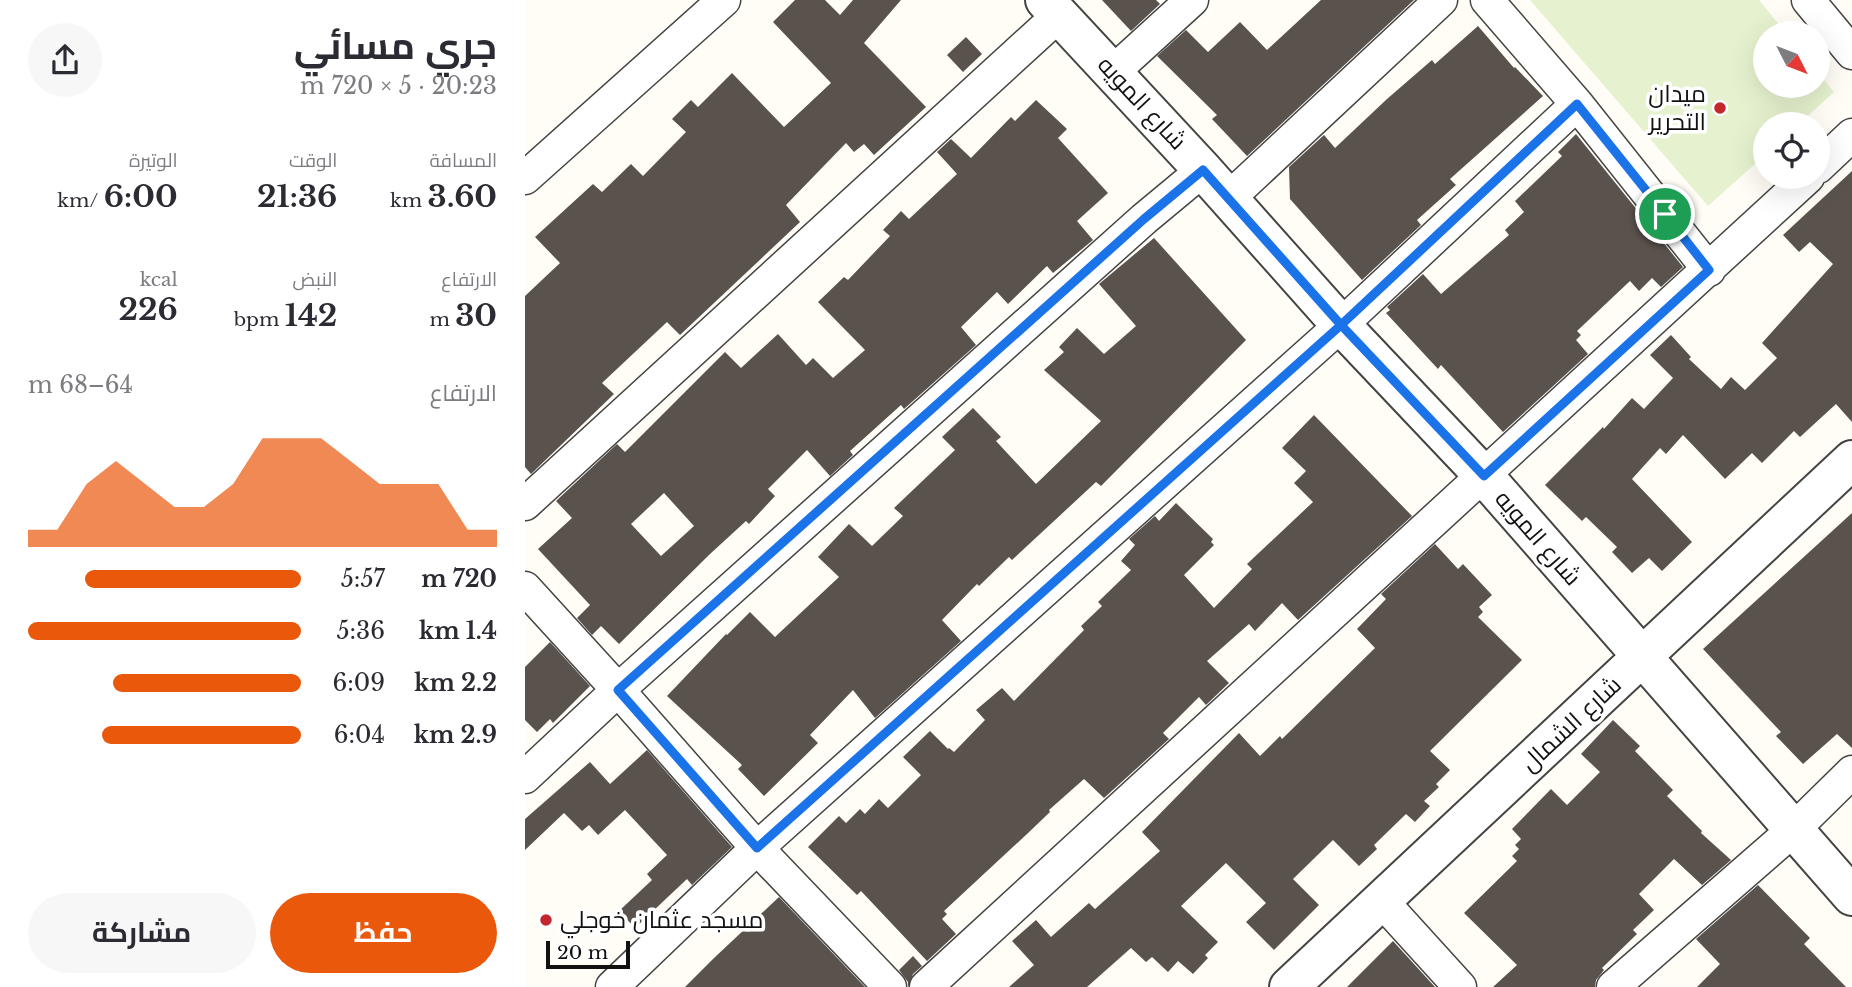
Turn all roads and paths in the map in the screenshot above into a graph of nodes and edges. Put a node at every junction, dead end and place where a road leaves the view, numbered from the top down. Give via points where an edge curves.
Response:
1 (724, 0) edge
2 (1192, 0) edge
3 (1441, 0) edge
4 (1487, 0) edge
5 (1808, 0) edge
6 (1052, 7) edge
7 (1852, 53) edge
8 (1113, 72) junction
9 (1577, 104) junction
10 (1852, 135) edge
11 (1830, 156) edge
12 (1203, 170) junction
13 (525, 178) edge
14 (1795, 189) edge
15 (1229, 198) junction
16 (1709, 270) junction
17 (1341, 325) junction
18 (1852, 460) edge
19 (1484, 476) junction
20 (525, 504) edge
21 (525, 588) edge
22 (1642, 657) junction
23 (618, 690) junction
24 (1852, 772) edge
25 (525, 777) edge
26 (1792, 831) junction
27 (757, 848) junction
28 (1852, 896) edge
29 (1381, 900) junction
30 (612, 987) edge
31 (890, 987) edge
32 (926, 987) edge
33 (1289, 987) edge
34 (1460, 987) edge
35 (1613, 987) edge

1 - 13 street
2 - 8 street
3 - 15 street
4 - 9 street
5 - 7 street
6 - 8 street, شارع المويه
6 - 20 street
8 - 12 street, شارع المويه
9 - 16 street
9 - 17 street
10 - 11 street
12 - 15 street, شارع المويه
12 - 23 street
14 - 16 street
15 - 17 street, شارع المويه
16 - 19 street
17 - 19 street, شارع المويه
17 - 27 street
18 - 22 street, شارع الشمال
19 - 22 street, شارع المويه
19 - 32 street
21 - 23 street
22 - 26 street, شارع المويه
22 - 29 street, شارع الشمال
23 - 25 street
23 - 27 street
24 - 26 street
26 - 28 street, شارع المويه
26 - 35 street
27 - 30 street
27 - 31 street
29 - 33 street, شارع الشمال
29 - 34 street

